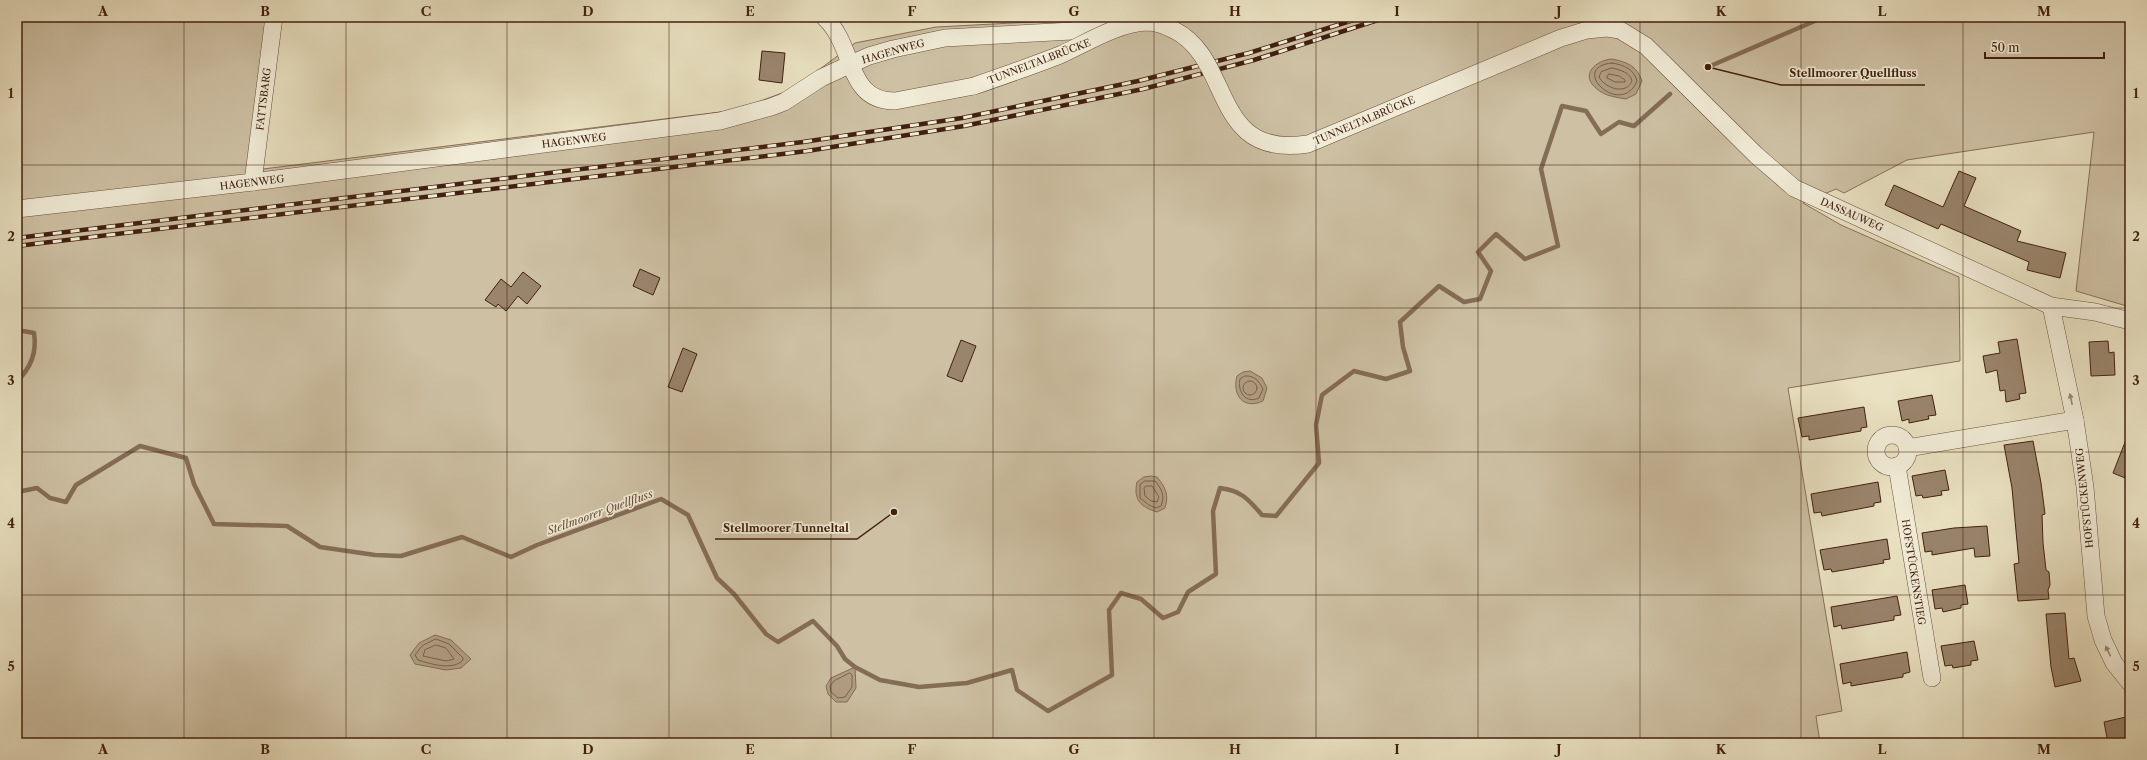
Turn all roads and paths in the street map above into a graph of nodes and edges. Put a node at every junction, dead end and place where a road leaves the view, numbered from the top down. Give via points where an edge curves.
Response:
1 (274, 17) edge
2 (824, 17) edge
3 (1113, 17) edge
4 (1621, 23) edge
5 (851, 64) junction
6 (253, 182) junction
7 (17, 209) edge
8 (2051, 306) junction
9 (2130, 321) edge
10 (2075, 420) junction
11 (1907, 448) junction
12 (1897, 466) junction
13 (1932, 678) dead end
14 (2130, 683) edge

1 - 6 street, FATTSBARG
2 - 5 street, TUNNELTALBRÜCKE via 844,44
3 - 5 street, HAGENWEG via 1072,31 945,38 893,49
4 - 5 street, TUNNELTALBRÜCKE, bridge via 1561,38 1308,144 1295,146 1258,138 1238,123 1226,106 1213,76 1195,45 1167,26 1149,22 1118,29 1046,60 974,86 910,99 883,101 863,90
4 - 8 street, DASSAUWEG via 1756,155 1794,188
5 - 6 street, HAGENWEG via 821,78 784,102 726,120
6 - 7 street, HAGENWEG
8 - 9 street, DASSAUWEG via 2095,312
10 -> 8 street, HOFSTÜCKENWEG
10 - 11 street
14 -> 10 street, HOFSTÜCKENWEG via 2114,663 2102,640 2096,616 2085,487
11 - 12 street via 1906,459
11 - 12 street via 1904,441 1895,436 1885,436 1877,444 1876,453 1881,463 1890,467
12 - 13 street, HOFSTÜCKENSTIEG

